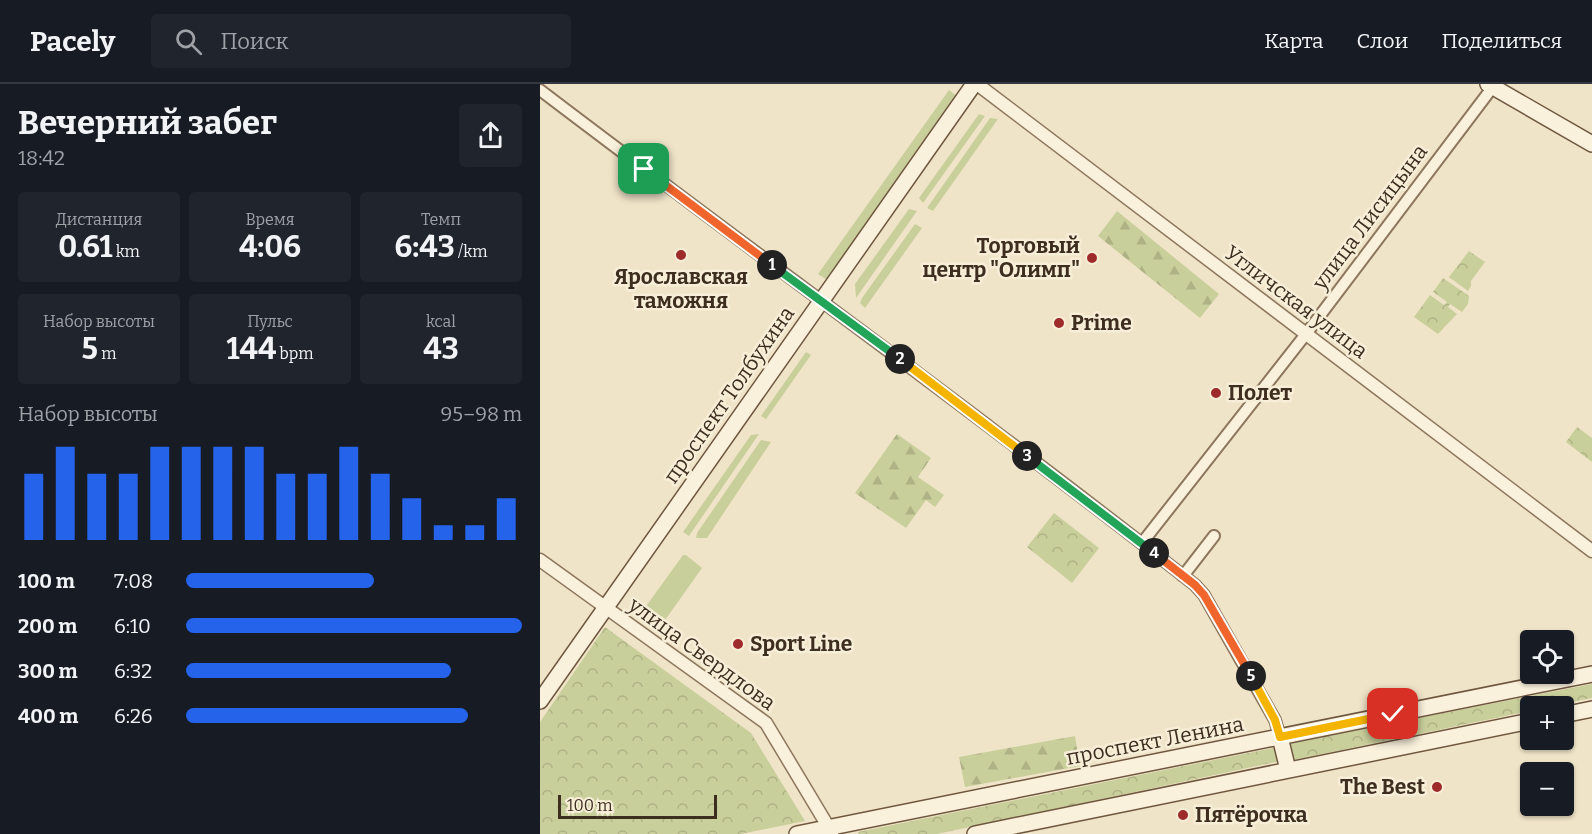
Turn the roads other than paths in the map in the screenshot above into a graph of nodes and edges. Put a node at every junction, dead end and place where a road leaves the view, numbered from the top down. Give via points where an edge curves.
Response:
1 (975, 84) edge
2 (1492, 85) edge
3 (540, 90) edge
4 (1592, 144) edge
5 (821, 301) junction
6 (1306, 334) junction
7 (1214, 536) dead end
8 (1142, 543) junction
9 (1592, 551) edge
10 (540, 560) edge
11 (1183, 576) junction
12 (606, 608) junction
13 (1592, 674) edge
14 (540, 701) edge
15 (1592, 709) edge
16 (1574, 712) edge
17 (1520, 723) edge
18 (1280, 737) junction
19 (1288, 770) junction
20 (831, 831) edge
21 (797, 834) edge
22 (975, 834) edge

1 - 5 main road, проспект Толбухина
1 - 6 street, Угличская улица
2 - 4 main road
2 - 6 street, улица Лисицына
3 - 5 street
5 - 8 street
5 - 12 main road, проспект Толбухина
6 - 8 street, улица Лисицына
6 - 9 street, Угличская улица
7 - 11 street
8 - 11 street
10 - 12 street, улица Свердлова
11 - 18 street via 1204,595 1275,720
12 - 14 main road, проспект Толбухина
12 - 20 street, улица Свердлова via 766,723
13 - 18 main road, проспект Ленина
15 - 16 main road
17 - 19 main road
18 - 19 main road
18 - 20 main road, проспект Ленина
19 - 22 main road
20 - 21 main road, проспект Ленина

